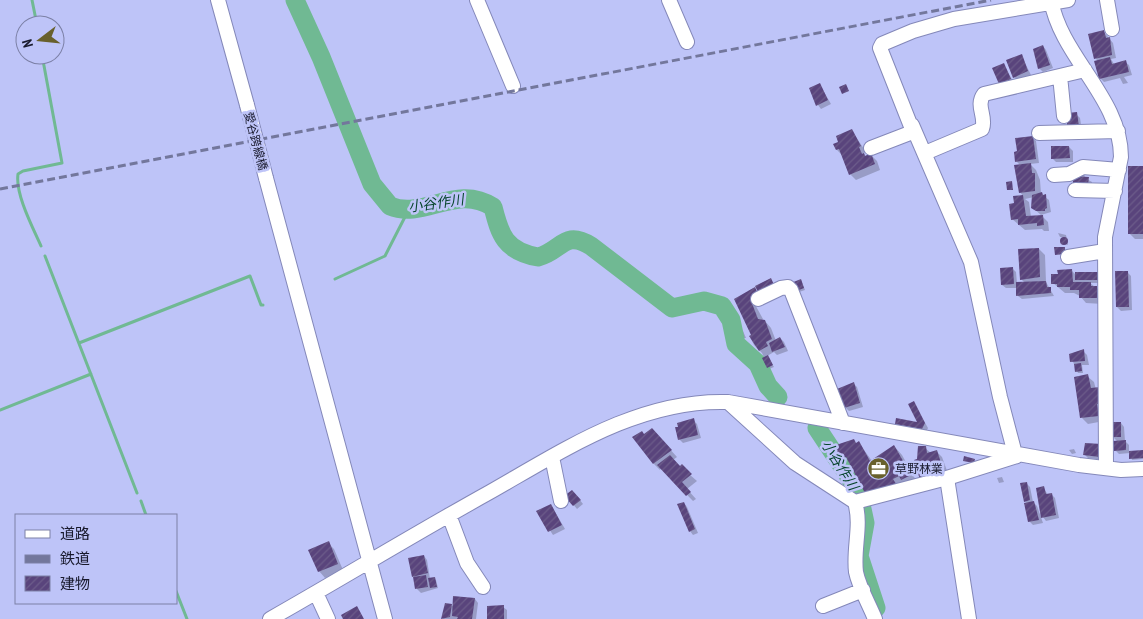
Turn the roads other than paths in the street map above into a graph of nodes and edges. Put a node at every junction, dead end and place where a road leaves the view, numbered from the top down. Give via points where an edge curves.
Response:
1 (218, 0) edge
2 (477, 0) edge
3 (670, 0) edge
4 (1068, 0) edge
5 (1108, 0) edge
6 (1052, 2) edge
7 (1112, 29) dead end
8 (687, 42) dead end
9 (1085, 70) junction
10 (1060, 76) junction
11 (513, 86) dead end
12 (1064, 116) dead end
13 (912, 125) junction
14 (1118, 131) junction
15 (1039, 133) dead end
16 (871, 148) dead end
17 (925, 153) junction
18 (1119, 170) junction
19 (1054, 175) dead end
20 (1075, 190) dead end
21 (1114, 191) junction
22 (1105, 251) junction
23 (1068, 257) dead end
24 (758, 298) dead end
25 (728, 402) junction
26 (843, 423) junction
27 (1018, 454) junction
28 (552, 457) junction
29 (1106, 468) junction
30 (1143, 469) edge
31 (947, 478) junction
32 (561, 501) dead end
33 (860, 501) junction
34 (449, 515) junction
35 (369, 562) junction
36 (483, 587) dead end
37 (863, 590) junction
38 (316, 593) junction
39 (823, 606) dead end
40 (270, 619) edge
41 (328, 619) edge
42 (385, 619) edge
43 (875, 619) edge
44 (969, 619) edge

1 - 35 street, 愛谷跨線橋, bridge
2 - 11 street
3 - 8 street
4 - 6 street
5 - 7 street
6 - 9 street via 1062,31
6 - 13 street via 954,19 882,44 880,48
9 - 10 street
9 - 14 street
10 - 12 street
10 - 17 street via 984,94 980,108 984,122 982,129
13 - 16 street via 910,133
13 - 17 street
14 - 15 street
14 - 18 street via 1121,145
17 - 27 street via 971,262 1000,396
18 - 19 street via 1083,167 1069,174
18 - 21 street
20 - 21 street
21 - 22 street
22 - 23 street
22 - 29 street
24 - 26 street via 781,288 791,290
25 - 26 street
25 - 28 street via 690,404 652,412 611,426
25 - 33 street via 795,463
26 - 27 street
27 - 29 street
27 - 31 street
28 - 32 street
28 - 34 street
29 - 30 street
31 - 33 street
31 - 44 street
33 - 37 street via 855,558 856,574
34 - 35 street
34 - 36 street via 467,563
35 - 38 street
35 - 42 street, 愛谷跨線橋
37 - 39 street
37 - 43 street
38 - 40 street
38 - 41 street

